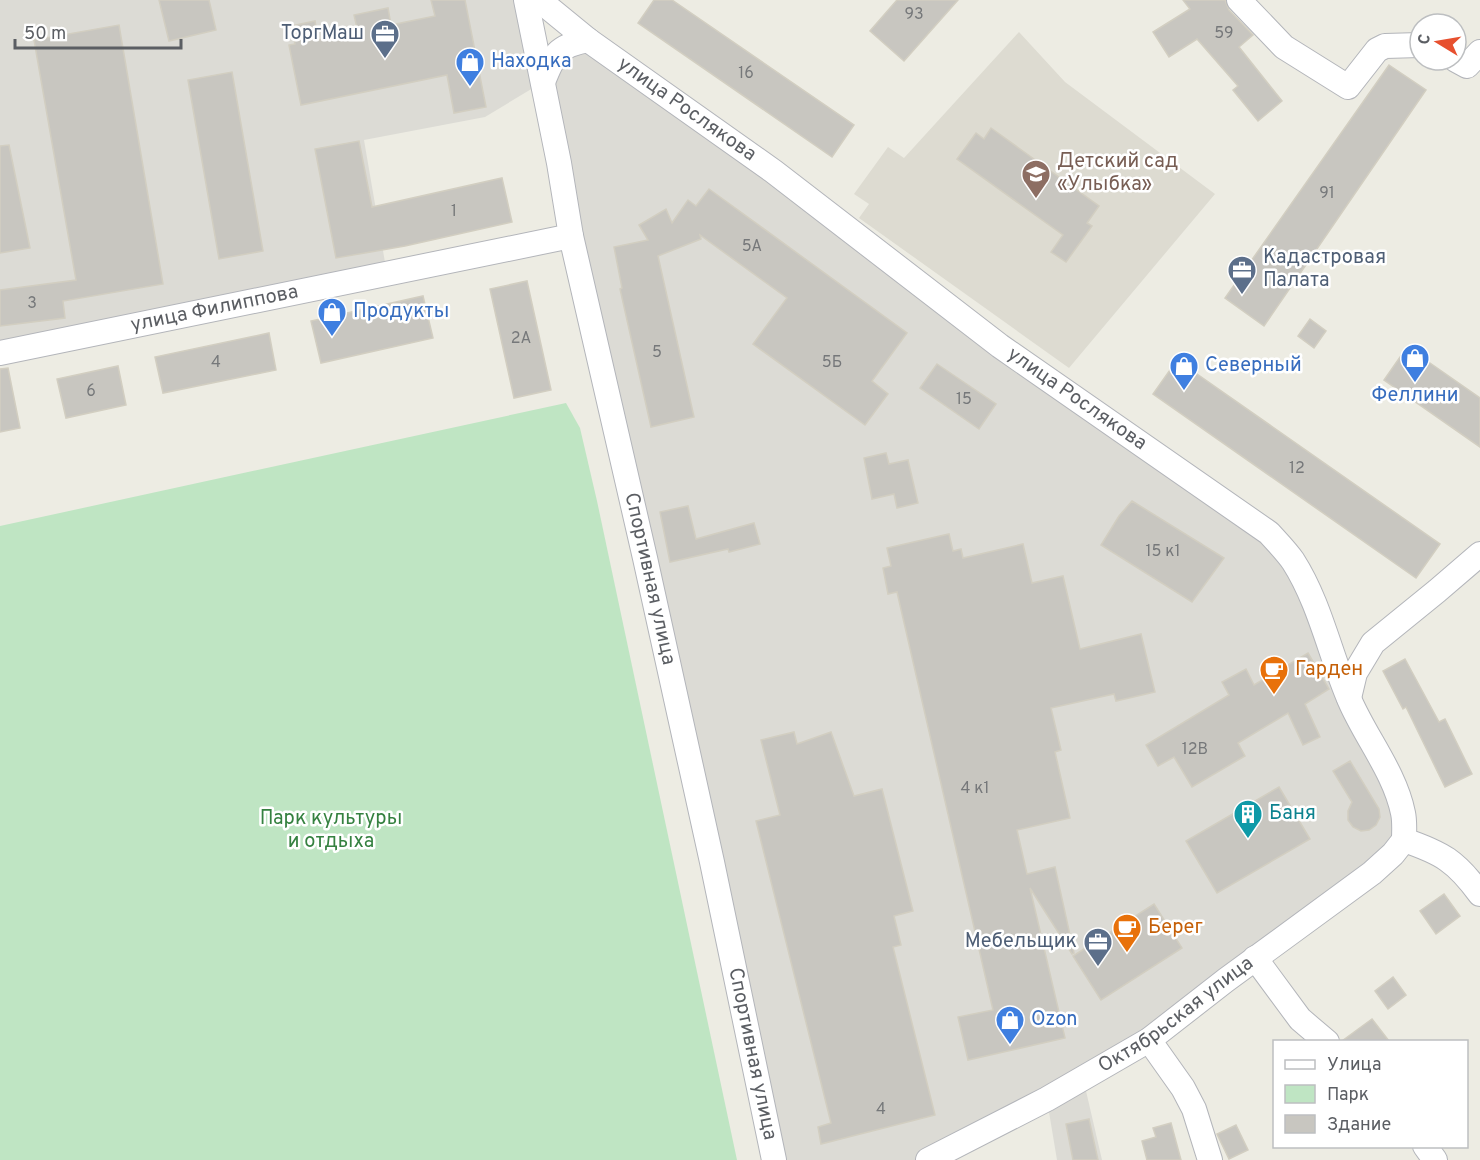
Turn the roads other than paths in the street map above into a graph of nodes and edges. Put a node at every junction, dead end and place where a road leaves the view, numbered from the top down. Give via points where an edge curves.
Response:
1 (526, 0) edge
2 (539, 0) edge
3 (1239, 0) edge
4 (588, 40) junction
5 (1408, 45) edge
6 (1480, 52) edge
7 (1468, 65) edge
8 (543, 81) junction
9 (571, 236) junction
10 (0, 352) edge
11 (1480, 554) edge
12 (1328, 641) junction
13 (1373, 643) junction
14 (1349, 699) junction
15 (1404, 840) junction
16 (1480, 894) edge
17 (1255, 958) junction
18 (1149, 1040) junction
19 (1326, 1040) edge
20 (1427, 1148) edge
21 (774, 1160) edge
22 (928, 1160) edge
23 (1210, 1160) edge
24 (1436, 1160) edge

1 - 8 street, Спортивная улица
2 - 4 street, улица Рослякова
3 - 5 street via 1284,46 1348,87 1377,50
4 - 8 street via 563,48 553,58
4 - 12 street, улица Рослякова via 773,171 1000,346 1269,533 1292,560
6 - 7 street
8 - 9 street, Спортивная улица
9 - 10 street, улица Филиппова
9 - 21 street, Спортивная улица via 712,862
11 - 13 street
12 - 13 street via 1350,646
12 - 14 street, улица Рослякова
13 - 14 street via 1355,673
14 - 15 street, улица Рослякова via 1399,799
15 - 16 street via 1434,850 1451,861
15 - 17 street, Октябрьская улица via 1372,873
17 - 18 street, Октябрьская улица
17 - 19 street via 1300,1019
18 - 22 street, Октябрьская улица via 1047,1099
18 - 23 street via 1194,1109
20 - 24 street

